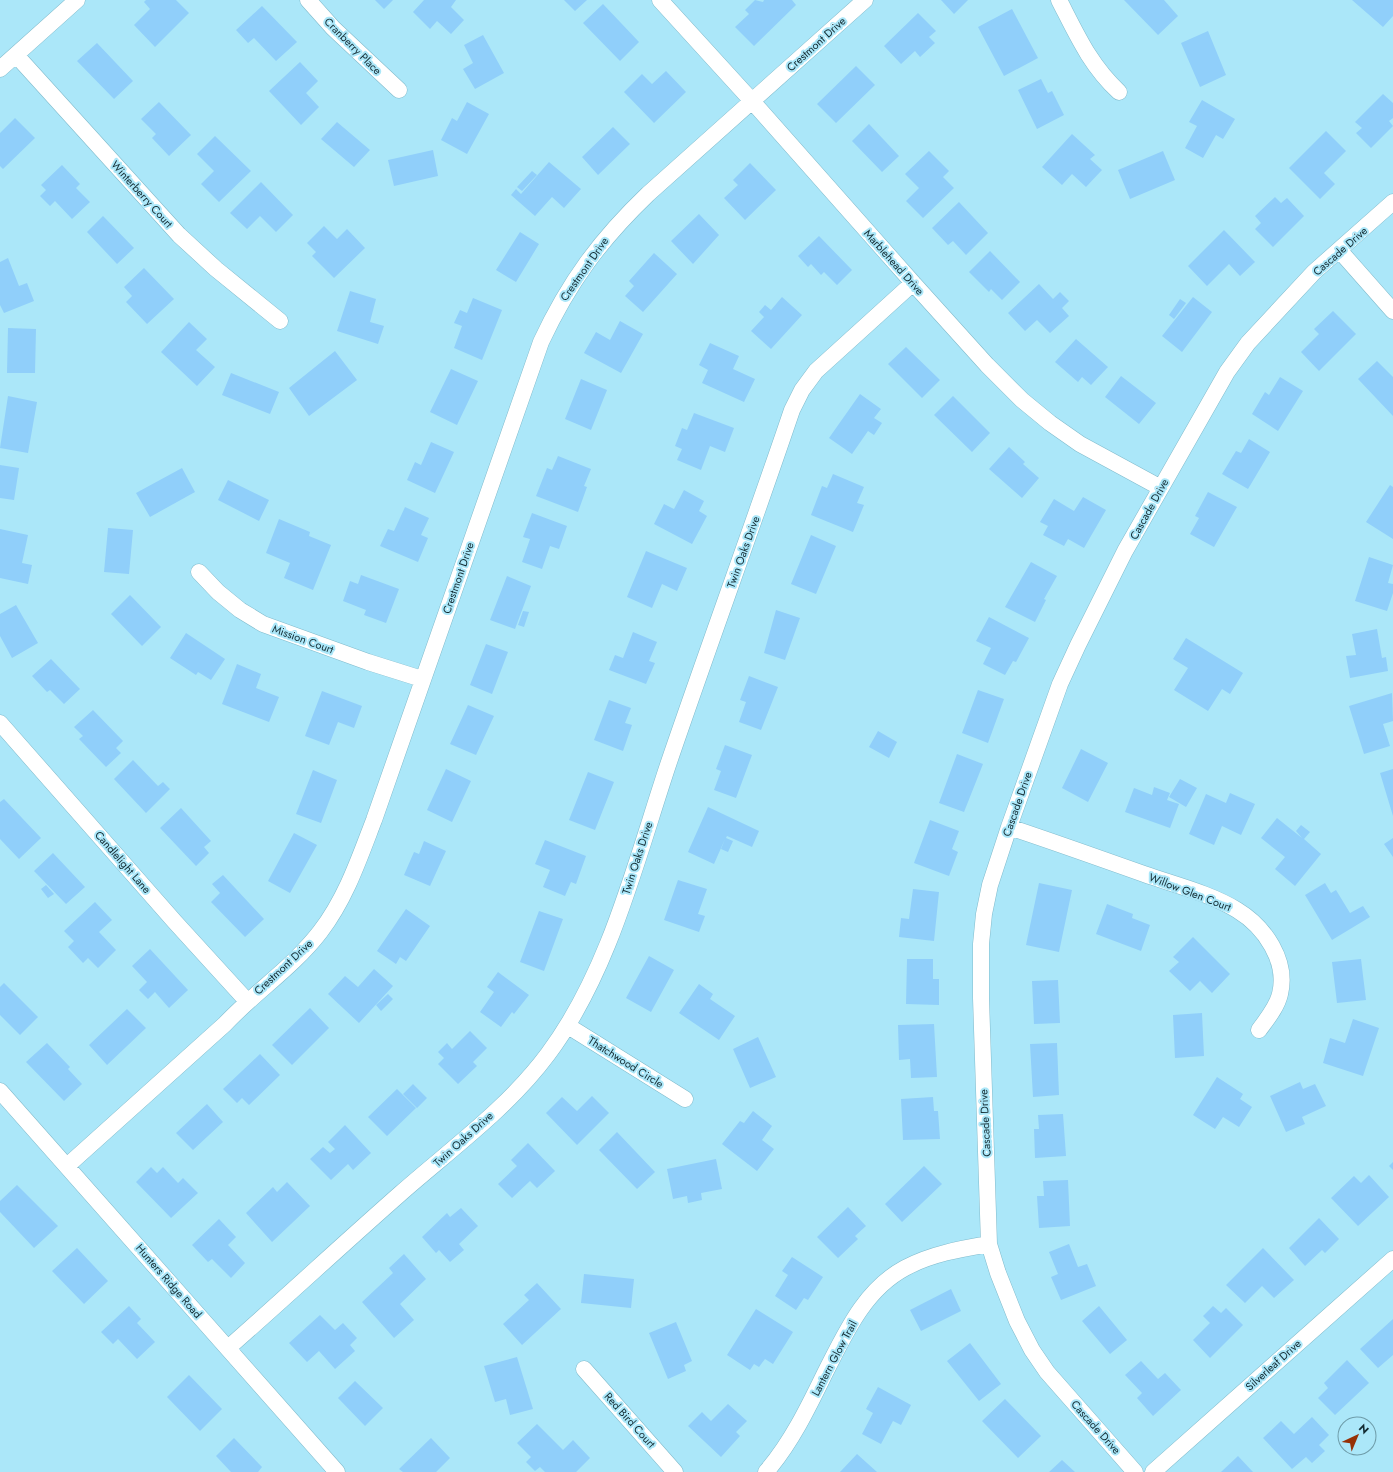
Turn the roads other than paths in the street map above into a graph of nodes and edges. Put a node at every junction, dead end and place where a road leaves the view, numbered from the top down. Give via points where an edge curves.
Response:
1 (78, 0) edge
2 (308, 0) edge
3 (660, 0) edge
4 (865, 0) edge
5 (1059, 0) edge
6 (16, 55) junction
7 (0, 69) edge
8 (399, 90) dead end
9 (1119, 92) dead end
10 (752, 100) junction
11 (1393, 202) edge
12 (1340, 251) junction
13 (913, 284) junction
14 (1393, 311) edge
15 (280, 321) dead end
16 (1161, 488) junction
17 (199, 572) dead end
18 (422, 679) junction
19 (0, 723) edge
20 (1009, 827) junction
21 (247, 1001) junction
22 (568, 1026) junction
23 (1259, 1030) dead end
24 (0, 1091) edge
25 (685, 1099) dead end
26 (67, 1166) junction
27 (989, 1244) junction
28 (1393, 1259) edge
29 (228, 1348) junction
30 (584, 1369) dead end
31 (337, 1472) edge
32 (675, 1472) edge
33 (766, 1472) edge
34 (1135, 1472) edge
35 (1153, 1472) edge

1 - 6 street
2 - 8 street, Cranberry Place via 333,28
3 - 10 street, Marblehead Drive
4 - 10 street, Crestmont Drive
5 - 9 street via 1091,62
6 - 7 street
6 - 15 street, Winterberry Court via 179,235 216,270
10 - 13 street, Marblehead Drive
10 - 18 street, Crestmont Drive via 622,219 588,260 556,309 541,342
11 - 12 street, Cascade Drive
12 - 14 street
12 - 16 street, Cascade Drive via 1314,272 1248,343 1227,372
13 - 16 street, Marblehead Drive via 987,366 1039,414 1080,444
13 - 22 street, Twin Oaks Drive via 816,371 792,410 614,926 591,983
16 - 20 street, Cascade Drive via 1078,644 1060,684
17 - 18 street, Mission Court via 218,592 263,624
18 - 21 street, Crestmont Drive via 351,882 337,908 300,955
19 - 21 street, Candlelight Lane
20 - 23 street, Willow Glen Court via 1198,892 1237,910 1251,921 1264,934 1277,954 1281,968 1280,995 1271,1014
20 - 27 street, Cascade Drive via 990,885 981,944
21 - 26 street, Crestmont Drive via 225,1024
22 - 25 street, Thatchwood Circle
22 - 29 street, Twin Oaks Drive via 523,1084 479,1126 399,1194
24 - 26 street, Hunters Ridge Road
26 - 29 street, Hunters Ridge Road
27 - 33 street, Lantern Glow Trail via 929,1257 904,1268 867,1300 850,1324 792,1436
27 - 34 street, Cascade Drive via 1017,1321 1032,1350 1047,1372
28 - 35 street, Silverleaf Drive
29 - 31 street, Hunters Ridge Road
30 - 32 street, Red Bird Court

